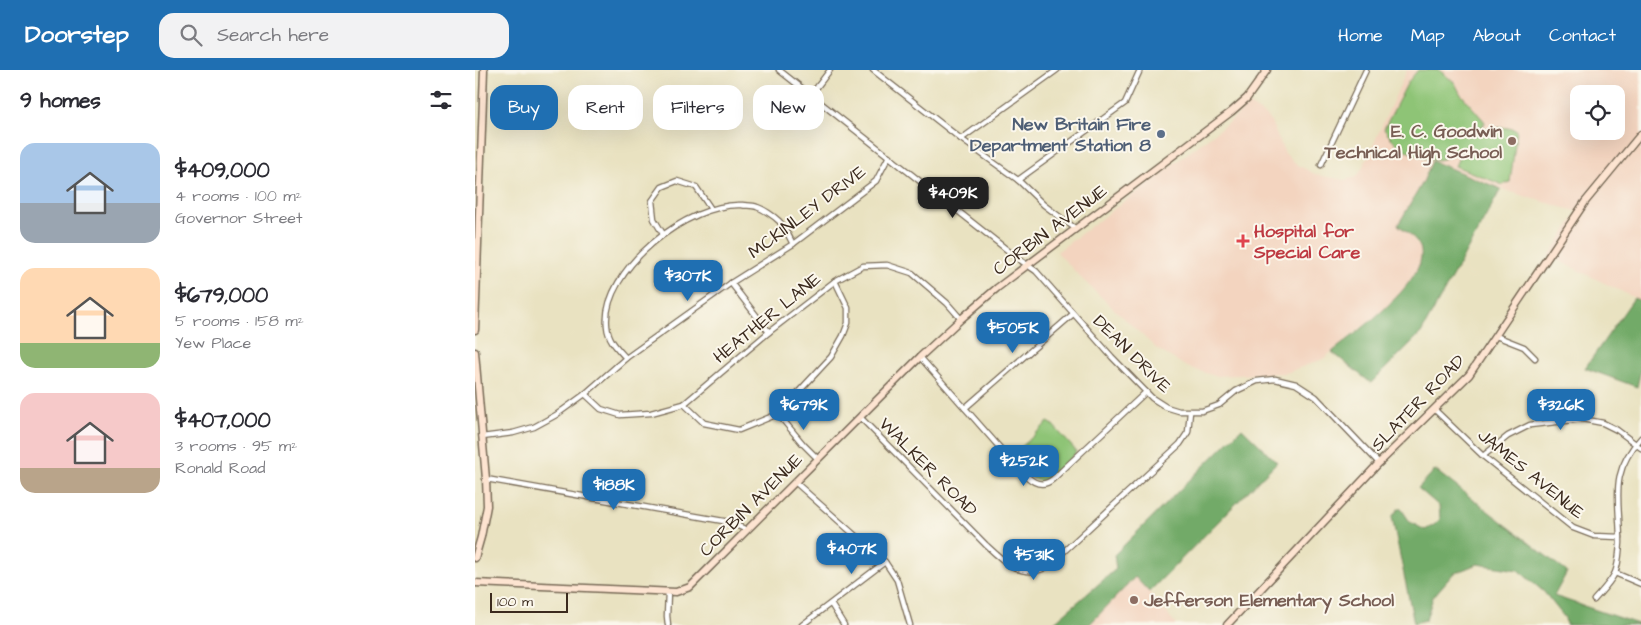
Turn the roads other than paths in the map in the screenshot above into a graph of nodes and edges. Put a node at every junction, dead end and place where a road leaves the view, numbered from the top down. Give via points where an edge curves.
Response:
1 (484, 70) edge
2 (779, 70) edge
3 (830, 70) edge
4 (873, 70) edge
5 (1140, 70) edge
6 (1267, 70) edge
7 (1366, 70) edge
8 (1055, 71) edge
9 (798, 85) edge
10 (819, 85) edge
11 (824, 105) edge
12 (1641, 134) edge
13 (961, 139) junction
14 (889, 156) junction
15 (1321, 165) dead end
16 (1018, 180) junction
17 (711, 209) junction
18 (1076, 229) junction
19 (663, 234) junction
20 (793, 244) junction
21 (1028, 265) junction
22 (835, 281) junction
23 (731, 283) junction
24 (1073, 314) junction
25 (961, 319) junction
26 (475, 330) edge
27 (769, 332) junction
28 (1497, 336) junction
29 (475, 352) edge
30 (920, 357) junction
31 (626, 358) junction
32 (1535, 358) dead end
33 (1146, 392) junction
34 (585, 394) junction
35 (684, 404) junction
36 (965, 408) junction
37 (1435, 410) junction
38 (1190, 412) junction
39 (778, 414) junction
40 (860, 418) junction
41 (480, 433) edge
42 (1641, 438) edge
43 (1636, 444) junction
44 (1641, 448) edge
45 (1483, 456) junction
46 (818, 459) junction
47 (1379, 463) junction
48 (486, 478) junction
49 (795, 482) junction
50 (747, 530) junction
51 (1620, 537) junction
52 (475, 558) edge
53 (885, 562) junction
54 (1615, 573) junction
55 (475, 583) edge
56 (1641, 584) edge
57 (668, 592) junction
58 (1594, 600) dead end
59 (831, 604) junction
60 (668, 625) edge
61 (801, 625) edge
62 (844, 625) edge
63 (910, 625) edge
64 (1227, 625) edge

1 - 26 main road
2 - 9 street, DEAN DRIVE
3 - 10 street
4 - 13 street
5 - 16 street via 1125,103
6 - 18 main road, CORBIN AVENUE via 1247,98 1231,112
7 - 15 street
8 - 13 street
11 - 14 street, DEAN DRIVE
12 - 28 main road, SLATER ROAD via 1589,197
13 - 16 street
14 - 20 street, MCKINLEY DRIVE via 876,181
14 - 21 street, DEAN DRIVE
16 - 18 street
17 - 19 street
17 - 19 street via 696,187 677,181 662,187 652,202 654,219
17 - 20 street via 732,205 756,206 779,221
18 - 21 main road, CORBIN AVENUE
19 - 31 street via 635,261 614,289 607,308 607,328 613,344
20 - 23 street, MCKINLEY DRIVE
21 - 24 street, DEAN DRIVE via 1037,271
21 - 25 main road, CORBIN AVENUE
22 - 25 street, HEATHER LANE via 863,266 887,266 912,273
22 - 27 street, HEATHER LANE
22 - 39 street via 849,308 843,336 831,358
23 - 27 street
23 - 31 street, MCKINLEY DRIVE
24 - 33 street, DEAN DRIVE
24 - 36 street
25 - 30 main road, CORBIN AVENUE
27 - 35 street, HEATHER LANE
28 - 32 street via 1524,347
28 - 37 main road, SLATER ROAD via 1469,375
29 - 41 main road
30 - 36 street
30 - 40 main road, CORBIN AVENUE
31 - 34 street, MCKINLEY DRIVE
33 - 36 street via 1045,484 1023,474
33 - 38 street, DEAN DRIVE via 1166,407
34 - 35 street, HEATHER LANE via 601,409 619,415 651,413
34 - 41 street, MCKINLEY DRIVE via 534,427 513,434
35 - 39 street via 704,423 739,430
37 - 45 street, JAMES AVENUE
37 - 47 main road, SLATER ROAD
38 - 40 street, WALKER ROAD via 1187,432 1180,444 1047,567 1029,571 1006,564
38 - 47 street, DEAN DRIVE via 1215,407 1236,391 1257,381 1275,379 1296,384 1316,398
39 - 46 street
40 - 46 main road, CORBIN AVENUE
41 - 48 main road
42 - 43 street
43 - 44 street
43 - 45 street via 1603,423 1582,419 1530,425 1508,436
43 - 51 street via 1619,474
45 - 51 street, JAMES AVENUE via 1573,528 1594,536
46 - 49 main road, CORBIN AVENUE
47 - 64 main road, SLATER ROAD
48 - 50 street via 729,522
48 - 52 main road via 487,506
49 - 50 main road, CORBIN AVENUE
49 - 53 street
50 - 57 main road, CORBIN AVENUE via 690,587
51 - 54 street
53 - 59 street
53 - 63 street via 897,580
54 - 56 street
54 - 58 street
55 - 57 main road, CORBIN AVENUE
57 - 60 street
59 - 61 street
59 - 62 street

